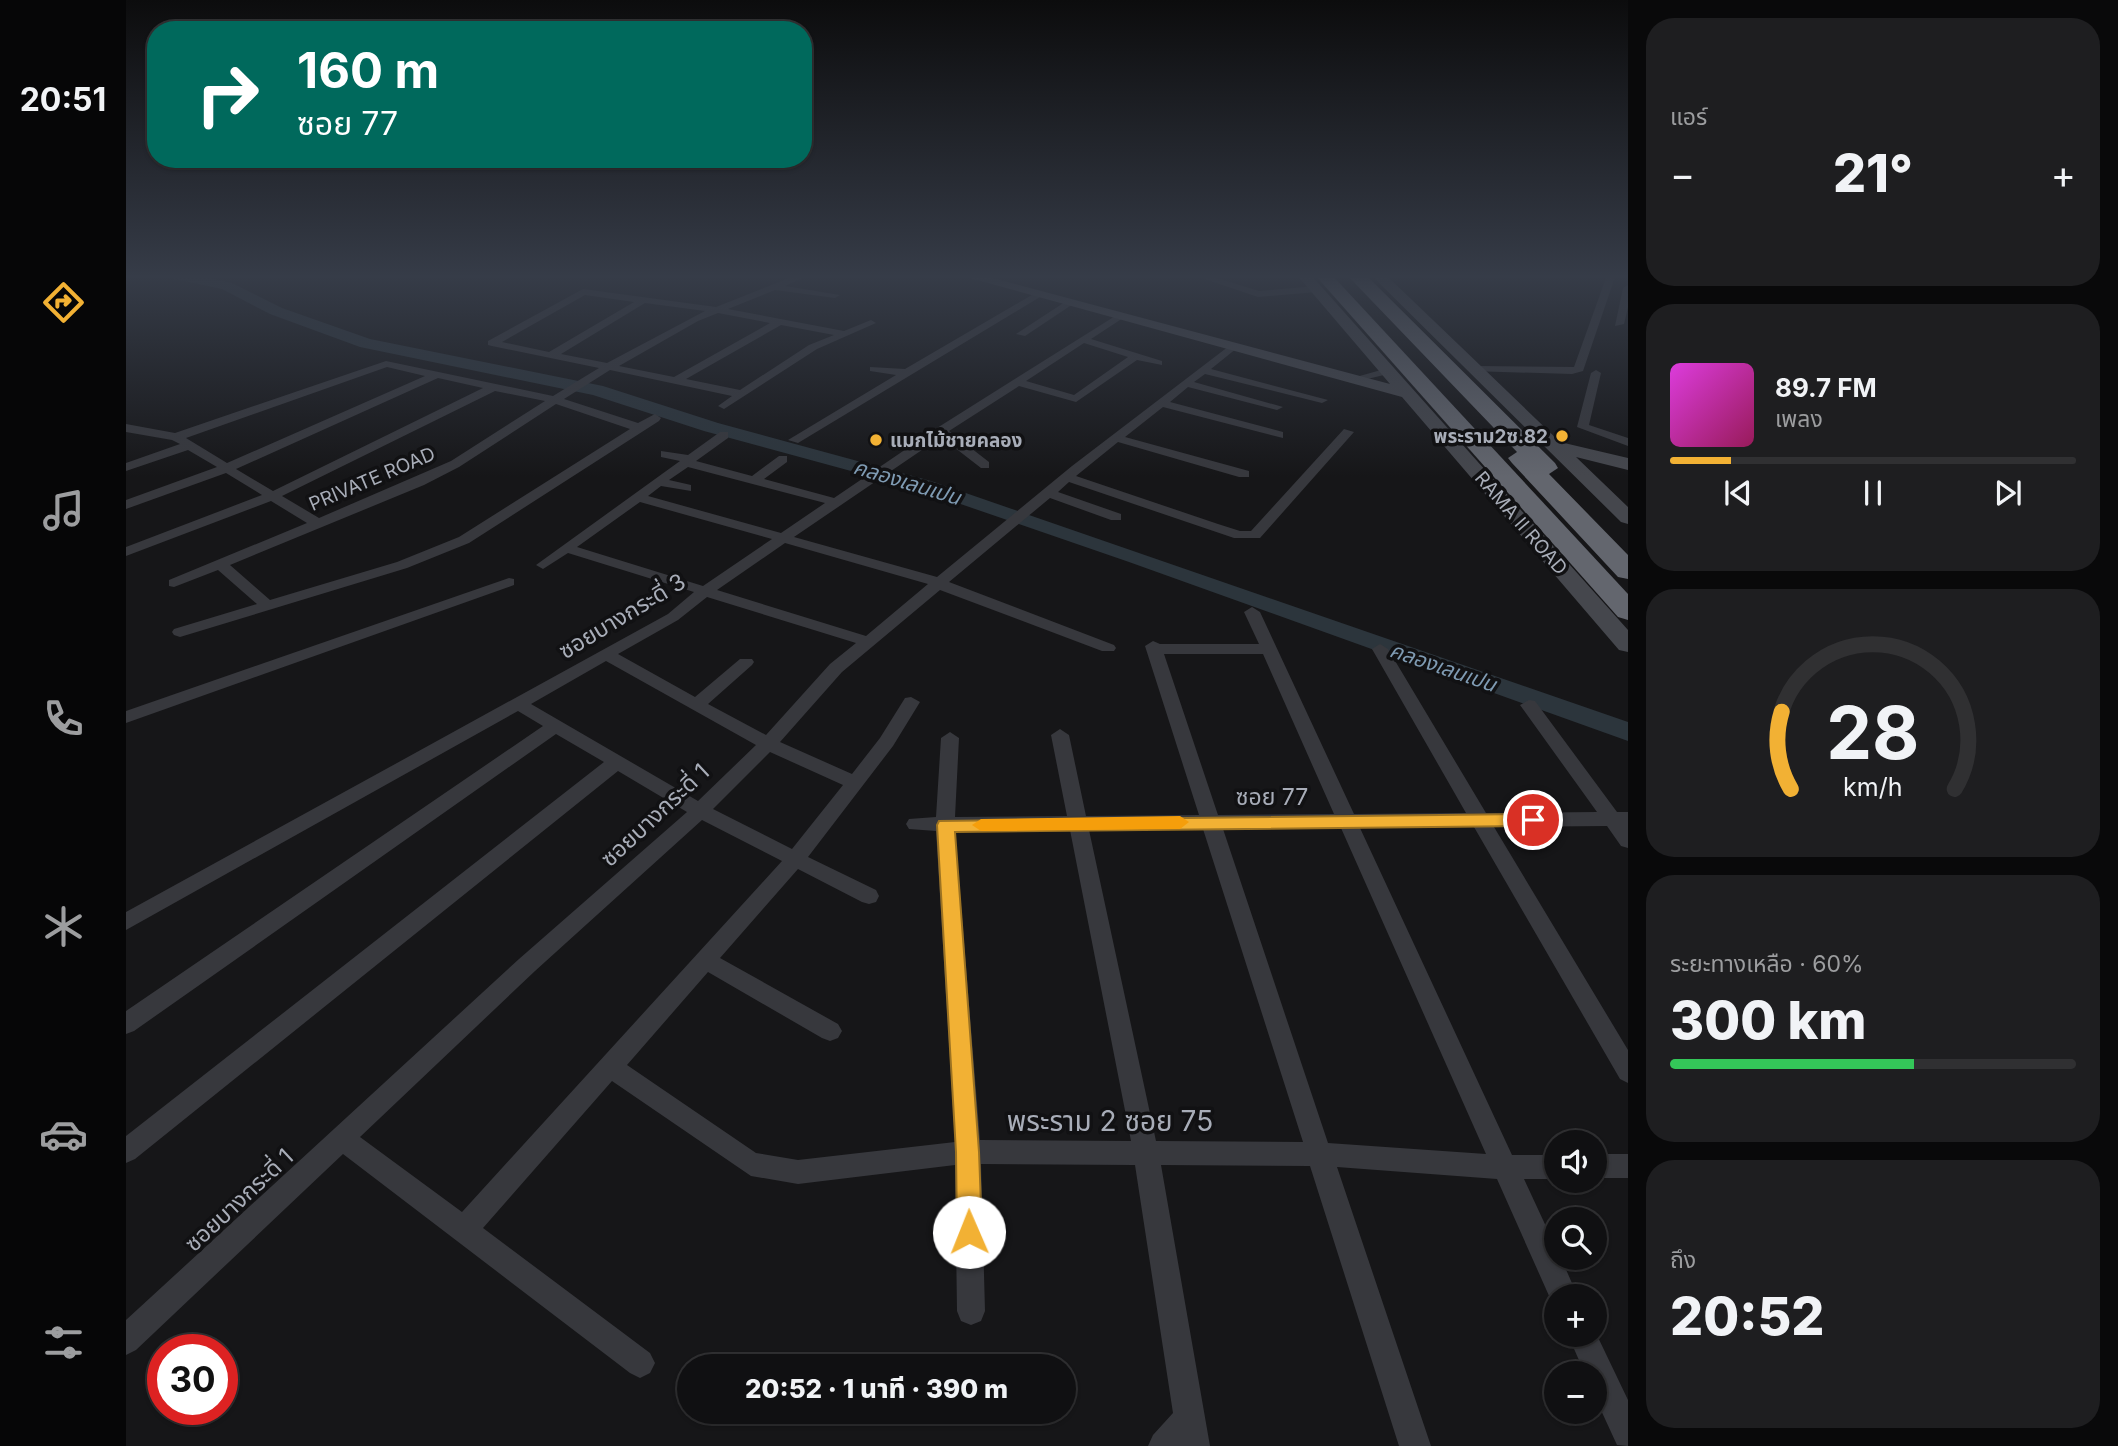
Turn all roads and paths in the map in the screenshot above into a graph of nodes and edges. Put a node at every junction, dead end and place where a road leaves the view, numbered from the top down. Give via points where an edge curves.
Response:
1 (494, 342) edge
2 (572, 342) edge
3 (652, 342) edge
4 (743, 342) edge
5 (824, 342) edge
6 (958, 342) edge
7 (1080, 342) edge
8 (1092, 342) edge
9 (1220, 342) edge
10 (1367, 342) edge
11 (1378, 342) edge
12 (1380, 342) edge
13 (1408, 342) edge
14 (1423, 342) edge
15 (1448, 342) edge
16 (1588, 342) edge
17 (1233, 346) junction
18 (551, 355) junction
19 (1136, 356) junction
20 (1158, 363) dead end
21 (611, 365) junction
22 (874, 369) dead end
23 (1475, 369) junction
24 (1203, 370) junction
25 (1388, 371) junction
26 (907, 373) junction
27 (1596, 373) dead end
28 (436, 375) junction
29 (1355, 379) junction
30 (677, 380) junction
31 (1018, 382) junction
32 (1186, 383) junction
33 (494, 387) junction
34 (1406, 393) junction
35 (741, 394) junction
36 (1167, 398) junction
37 (555, 400) junction
38 (1322, 400) dead end
39 (724, 406) dead end
40 (1277, 407) dead end
41 (1232, 410) dead end
42 (655, 418) dead end
43 (640, 428) junction
44 (129, 430) edge
45 (941, 431) junction
46 (1348, 432) dead end
47 (724, 435) dead end
48 (1279, 435) dead end
49 (176, 437) junction
50 (1116, 438) junction
51 (794, 440) dead end
52 (1628, 442) edge
53 (190, 445) junction
54 (1554, 446) junction
55 (665, 454) dead end
56 (783, 459) dead end
57 (688, 461) junction
58 (1628, 464) edge
59 (985, 465) dead end
60 (126, 467) edge
61 (227, 468) junction
62 (1244, 474) dead end
63 (1068, 477) junction
64 (754, 480) junction
65 (658, 482) junction
66 (686, 488) dead end
67 (1049, 493) junction
68 (273, 496) junction
69 (638, 497) junction
70 (835, 502) junction
71 (126, 505) edge
72 (1116, 517) dead end
73 (1628, 518) edge
74 (318, 524) junction
75 (784, 538) junction
76 (566, 548) junction
77 (1628, 551) edge
78 (126, 552) edge
79 (220, 564) junction
80 (543, 565) dead end
81 (1628, 571) edge
82 (509, 582) dead end
83 (174, 583) dead end
84 (940, 584) junction
85 (705, 591) junction
86 (1628, 598) edge
87 (268, 606) junction
88 (1251, 611) dead end
89 (1628, 611) edge
90 (180, 632) dead end
91 (870, 642) junction
92 (1628, 645) edge
93 (1108, 648) dead end
94 (1269, 649) junction
95 (1380, 649) dead end
96 (607, 654) junction
97 (746, 662) dead end
98 (912, 702) dead end
99 (517, 703) junction
100 (1529, 705) dead end
101 (695, 706) junction
102 (126, 717) edge
103 (555, 726) junction
104 (1060, 735) dead end
105 (950, 738) dead end
106 (768, 744) junction
107 (615, 763) junction
108 (855, 783) junction
109 (700, 811) junction
110 (1620, 819) edge
111 (1481, 820) junction
112 (1347, 821) junction
113 (1210, 822) junction
114 (1077, 823) junction
115 (916, 824) dead end
116 (945, 825) junction
117 (1628, 841) edge
118 (795, 859) junction
119 (869, 895) dead end
120 (126, 922) edge
121 (706, 960) junction
122 (126, 1024) edge
123 (830, 1031) dead end
124 (612, 1068) junction
125 (1628, 1072) edge
126 (343, 1139) junction
127 (126, 1151) edge
128 (968, 1152) junction
129 (1146, 1152) junction
130 (1320, 1154) junction
131 (1607, 1166) edge
132 (1628, 1166) edge
133 (1504, 1167) junction
134 (1544, 1167) edge
135 (464, 1230) junction
136 (1558, 1284) edge
137 (971, 1311) dead end
138 (126, 1340) edge
139 (1588, 1347) edge
140 (640, 1363) dead end
141 (1192, 1432) edge
142 (1628, 1434) edge
143 (1164, 1446) edge
144 (1415, 1446) edge

1 - 18 street
2 - 18 street
3 - 21 street
4 - 30 street
5 - 35 street
6 - 26 street
7 - 31 street, ซอยบางกระดี่ 3
8 - 19 street
9 - 17 main road
10 - 25 main road, RAMA II ROAD
11 - 89 highway, RAMA II ROAD
12 - 86 highway
13 - 81 highway
14 - 77 highway
15 - 23 main road
16 - 23 street via 1579,369 1572,371
17 - 24 street, ซอยบางกระดี่ 1
17 - 29 main road
18 - 21 street
19 - 20 street
19 - 31 street via 1073,401
21 - 30 street
21 - 37 street, PRIVATE ROAD
22 - 26 street
23 - 54 main road
24 - 32 street, ซอยบางกระดี่ 1
24 - 38 street
25 - 29 street
25 - 34 main road, RAMA II ROAD
26 - 51 street
27 - 52 street via 1583,427
28 - 33 street
28 - 49 street via 380,364
28 - 61 street
29 - 34 main road
30 - 35 street
31 - 45 street, ซอยบางกระดี่ 3
32 - 36 street, ซอยบางกระดี่ 1
32 - 40 street
33 - 37 street
33 - 68 street
34 - 92 main road, RAMA II ROAD
35 - 39 street
36 - 41 street
36 - 48 street
36 - 50 street, ซอยบางกระดี่ 1
37 - 43 street
37 - 74 street, PRIVATE ROAD via 454,464
42 - 43 street
43 - 87 street via 464,540 402,565
44 - 49 street
45 - 59 street
45 - 70 street, ซอยบางกระดี่ 3
46 - 63 street via 1255,535 1213,527
47 - 57 street
49 - 53 street
50 - 62 street
50 - 63 street, ซอยบางกระดี่ 1
53 - 60 street
53 - 61 street
54 - 58 street
54 - 73 main road
55 - 57 street
56 - 64 street
57 - 64 street
57 - 65 street
61 - 68 street
61 - 71 street
63 - 67 street, ซอยบางกระดี่ 1
64 - 70 street
65 - 66 street
65 - 69 street
67 - 72 street
67 - 84 street, ซอยบางกระดี่ 1
68 - 74 street
68 - 78 street
69 - 75 street
69 - 76 street
70 - 75 street, ซอยบางกระดี่ 3
74 - 79 street, PRIVATE ROAD
75 - 84 street
75 - 85 street, ซอยบางกระดี่ 3
76 - 80 street
76 - 85 street
79 - 83 street, PRIVATE ROAD
79 - 87 street
82 - 102 street
84 - 91 street, ซอยบางกระดี่ 1
84 - 93 street
85 - 91 street
85 - 96 street, ซอยบางกระดี่ 3 via 673,617
87 - 90 street
88 - 94 street
91 - 106 street, ซอยบางกระดี่ 1 via 836,668
94 - 112 street
94 - 113 street via 1153,647
95 - 111 street
96 - 99 street, ซอยบางกระดี่ 3
96 - 101 street
97 - 101 street
98 - 108 street
99 - 103 street
99 - 120 street, ซอยบางกระดี่ 3
100 - 110 street
101 - 106 street
103 - 107 street
103 - 122 street
104 - 114 street
105 - 116 street
106 - 108 street
106 - 109 street, ซอยบางกระดี่ 1
107 - 109 street
107 - 127 street
108 - 118 street
109 - 118 street
109 - 126 street, ซอยบางกระดี่ 1 via 527,965
110 - 111 street, ซอย 77
110 - 117 street
111 - 112 street, ซอย 77
111 - 125 street
112 - 113 street, ซอย 77
112 - 133 street
113 - 114 street, ซอย 77
113 - 130 street
114 - 116 street, ซอย 77
114 - 129 street
115 - 116 street, ซอย 77
116 - 128 street
118 - 119 street
118 - 121 street
121 - 123 street
121 - 124 street
124 - 128 street, พระราม 2 ซอย 75 via 751,1164 798,1172
124 - 135 street
126 - 135 street
126 - 138 street, ซอยบางกระดี่ 1
128 - 129 street, พระราม 2 ซอย 75
128 - 137 street
129 - 130 street, พระราม 2 ซอย 75
129 - 141 street
130 - 133 street, พระราม 2 ซอย 75
130 - 144 street
131 - 132 street
133 - 134 street, พระราม 2 ซอย 75
133 - 136 street
135 - 140 street
139 - 142 street
141 - 143 street

